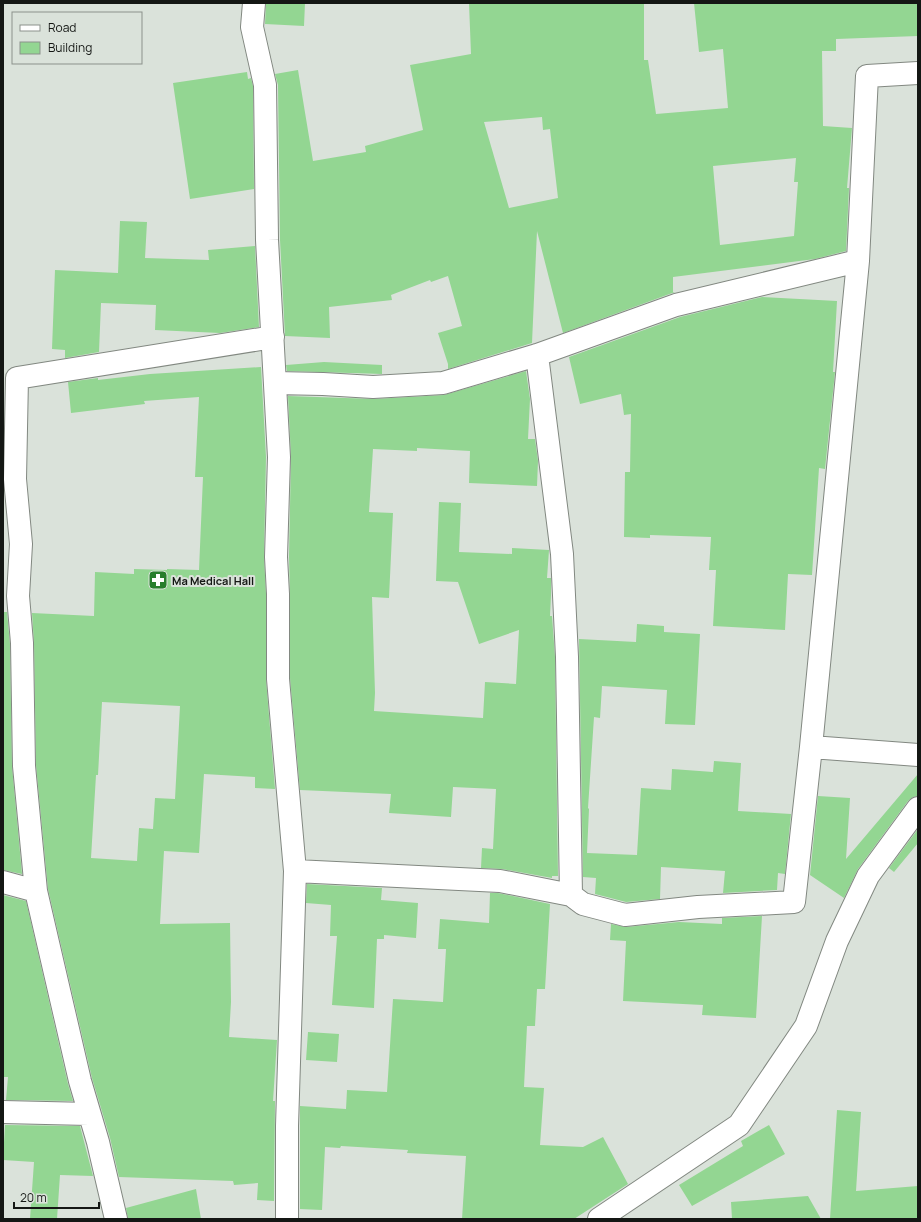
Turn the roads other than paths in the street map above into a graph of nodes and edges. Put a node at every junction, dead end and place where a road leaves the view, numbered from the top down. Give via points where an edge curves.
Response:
1 (254, 3) edge
2 (918, 73) edge
3 (858, 261) junction
4 (272, 337) junction
5 (537, 355) junction
6 (275, 383) junction
7 (811, 747) junction
8 (918, 755) edge
9 (918, 808) edge
10 (295, 871) junction
11 (3, 882) edge
12 (36, 891) junction
13 (572, 895) junction
14 (3, 1112) edge
15 (89, 1114) junction
16 (116, 1219) edge
17 (287, 1219) edge
18 (599, 1219) edge

1 - 4 street via 252,27 264,85
2 - 3 street via 867,76
3 - 5 street via 676,305
3 - 7 street
4 - 6 street
4 - 12 street via 18,378 15,479 21,544 18,596 22,642 24,766
5 - 6 street via 443,383 373,387
5 - 13 street via 562,554
6 - 10 street via 279,457 276,557 278,679
7 - 8 street
7 - 13 street via 794,902 698,907 625,915 583,904
9 - 18 street via 868,876 837,941 806,1026 739,1125
10 - 13 street via 500,881
10 - 17 street
11 - 12 street
12 - 15 street
14 - 15 street
15 - 16 street

